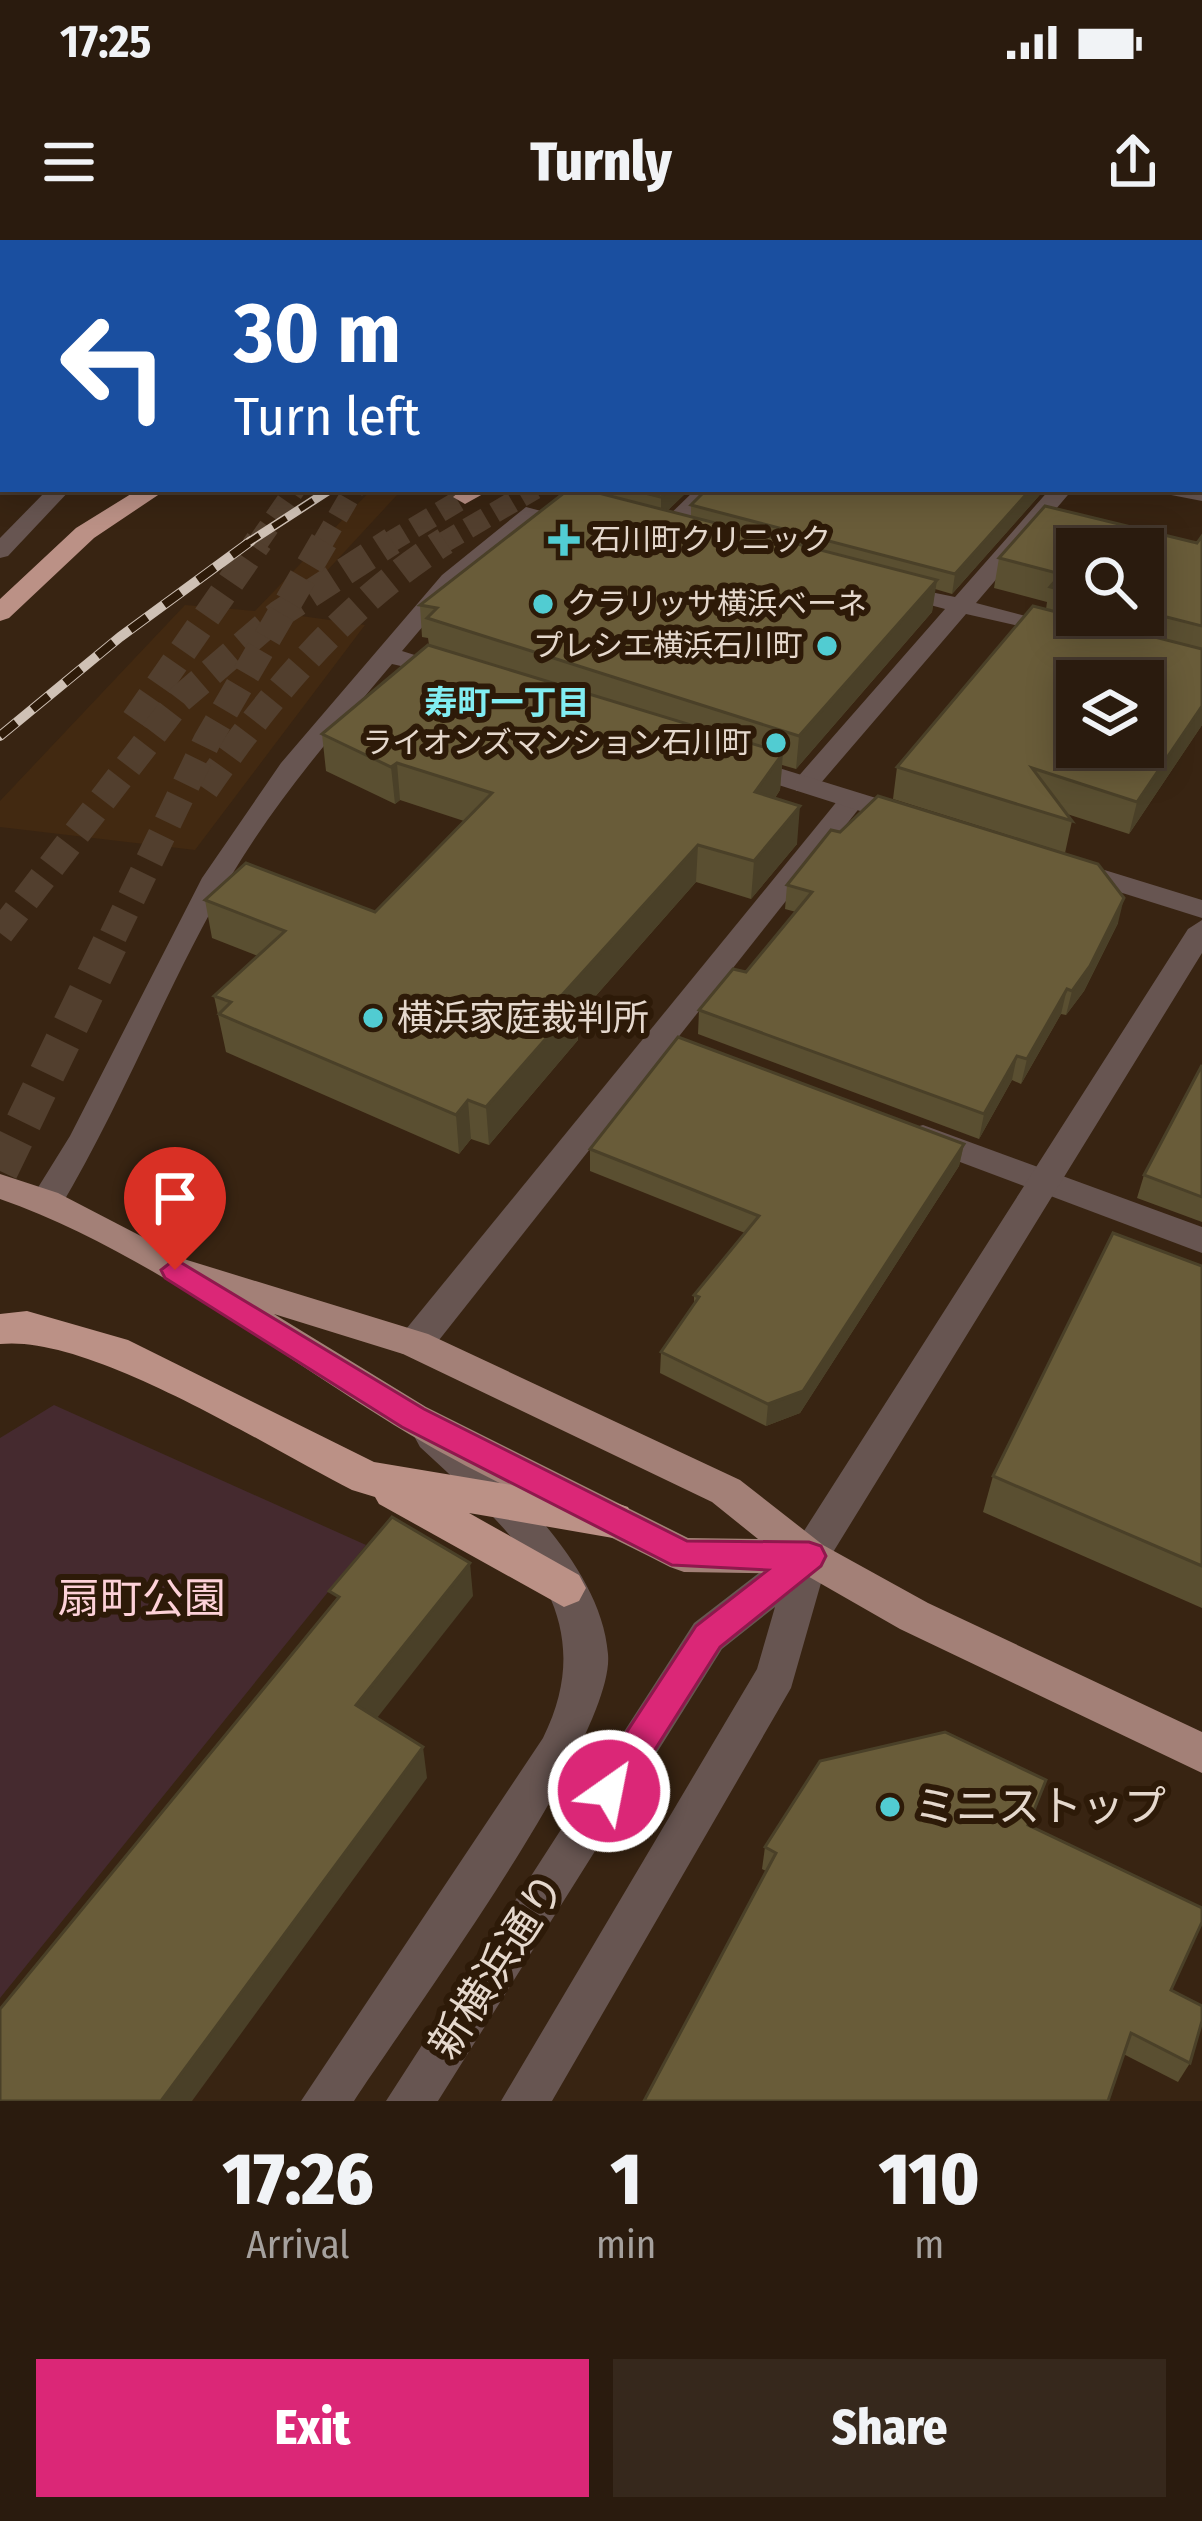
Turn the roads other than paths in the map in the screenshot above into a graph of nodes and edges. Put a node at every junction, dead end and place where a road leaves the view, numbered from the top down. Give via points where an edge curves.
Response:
1 (57, 492) edge
2 (150, 492) edge
3 (705, 492) edge
4 (1059, 492) edge
5 (543, 510) edge
6 (669, 530) edge
7 (0, 551) edge
8 (871, 582) edge
9 (961, 606) junction
10 (0, 613) edge
11 (1092, 641) edge
12 (386, 654) junction
13 (474, 682) edge
14 (717, 757) edge
15 (805, 785) junction
16 (853, 800) junction
17 (940, 827) edge
18 (1050, 861) edge
19 (1202, 909) edge
20 (1202, 929) edge
21 (883, 1121) edge
22 (1043, 1181) junction
23 (0, 1186) edge
24 (46, 1202) junction
25 (1202, 1240) edge
26 (175, 1270) junction
27 (0, 1329) edge
28 (415, 1345) junction
29 (413, 1418) junction
30 (367, 1478) junction
31 (505, 1501) junction
32 (613, 1520) junction
33 (809, 1556) junction
34 (564, 1588) junction
35 (1202, 1754) edge
36 (326, 2101) edge
37 (410, 2101) edge
38 (525, 2101) edge

1 - 7 street
2 - 10 highway via 85,533
3 - 6 street
4 - 9 street
5 - 12 street via 450,580
8 - 9 street
9 - 11 street
9 - 15 street
12 - 13 street
12 - 24 street via 290,769 216,878
14 - 15 street
15 - 16 street
16 - 17 street
16 - 28 street via 672,1042
18 - 19 street
20 - 22 street
21 - 22 street
22 - 25 street
22 - 33 street
23 - 24 main road
24 - 26 main road
26 - 28 main road
26 - 29 main road
27 - 30 highway via 27,1326 114,1351
28 - 33 main road via 726,1491
29 - 31 street
29 - 32 main road
30 - 31 highway
30 - 34 highway
31 - 32 highway
31 - 34 street
32 - 33 main road via 684,1555
33 - 35 main road via 914,1616
33 - 37 street, 新横浜通り via 708,1636
33 - 38 street via 776,1675
34 - 36 street via 588,1653 583,1701 558,1752

